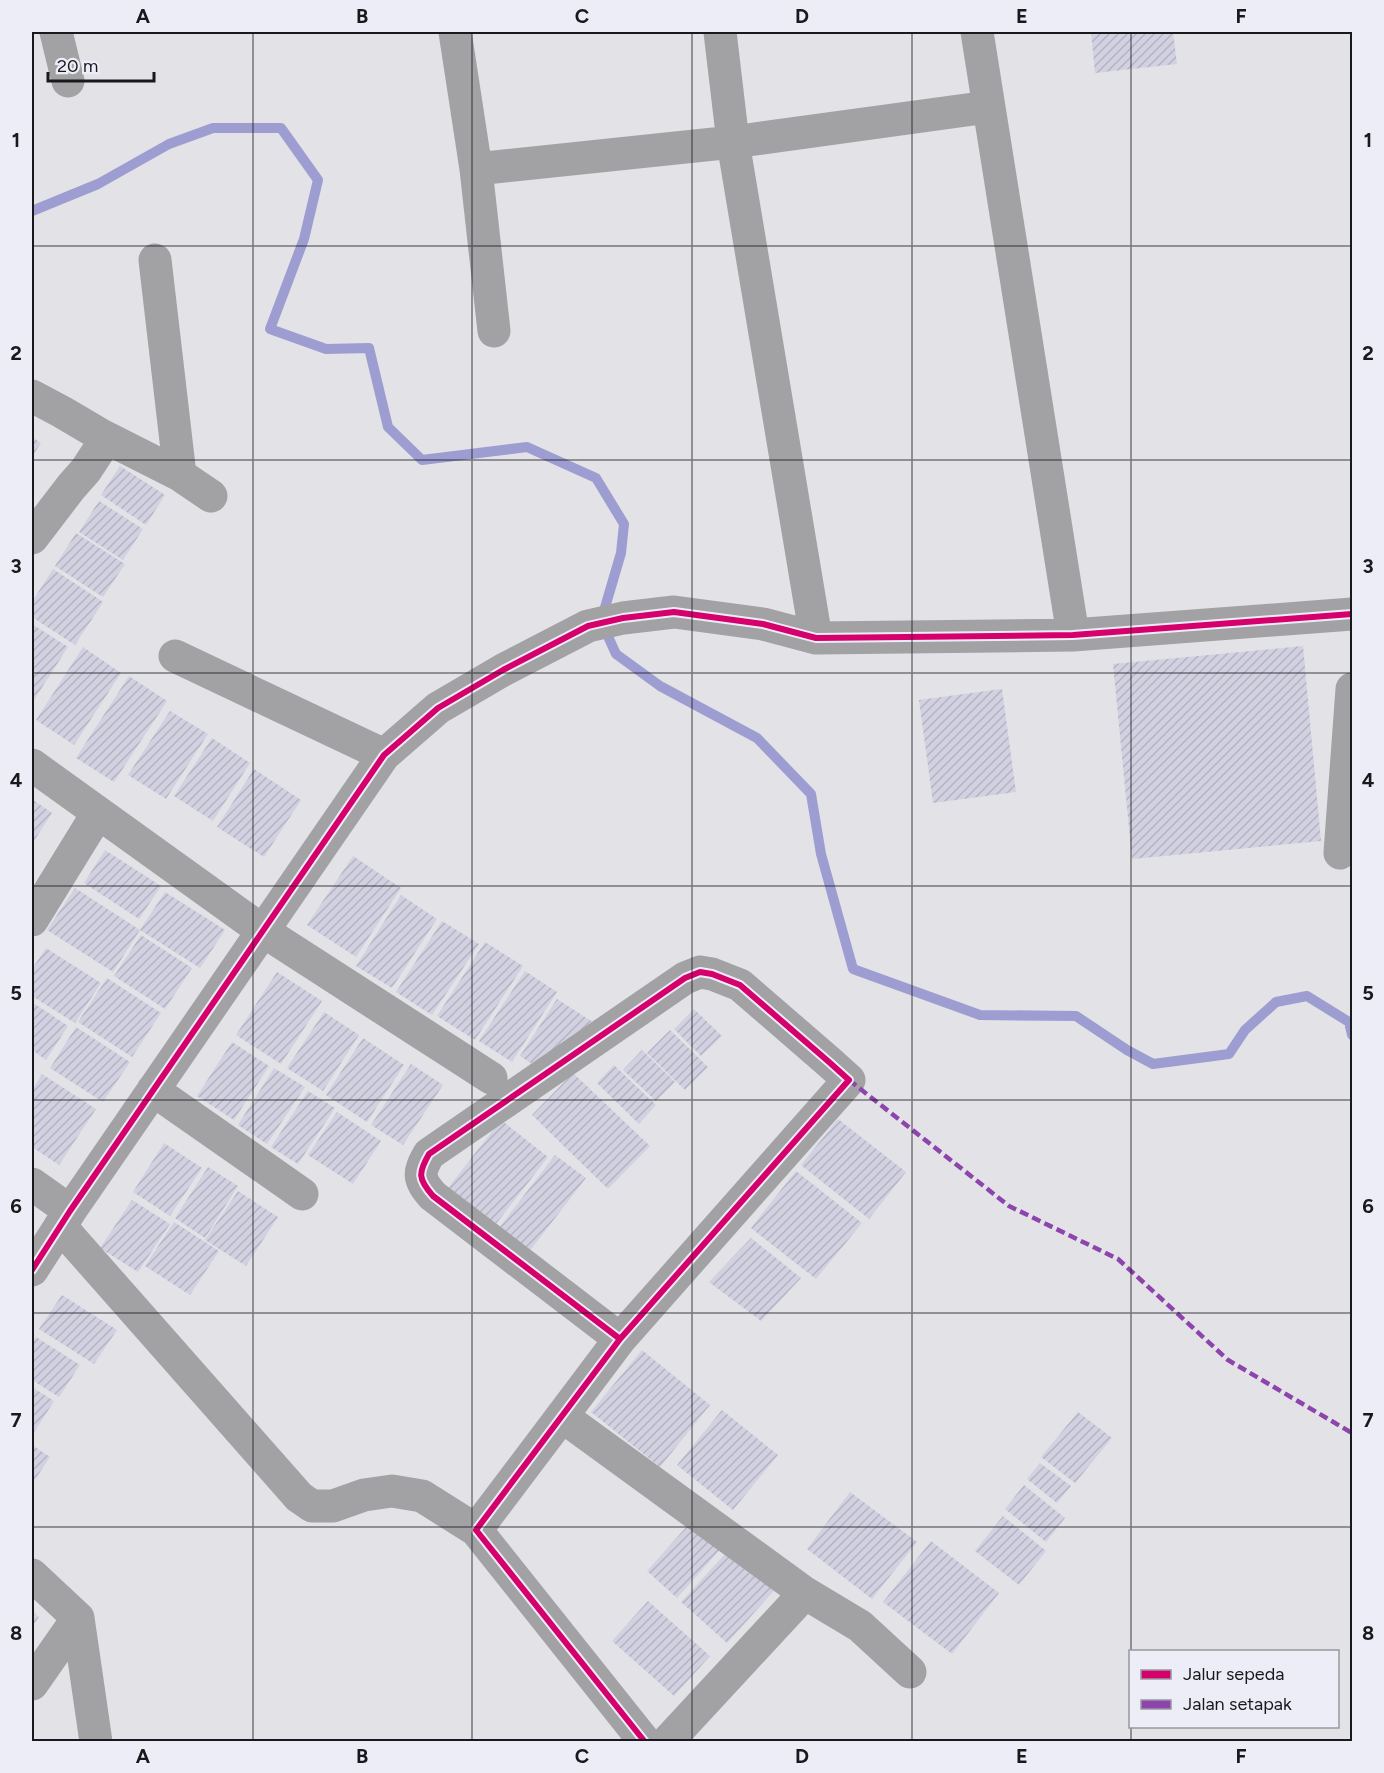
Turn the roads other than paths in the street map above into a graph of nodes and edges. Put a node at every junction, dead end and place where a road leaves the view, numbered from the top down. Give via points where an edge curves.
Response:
1 (56, 32) edge
2 (455, 32) edge
3 (720, 32) edge
4 (977, 32) edge
5 (68, 81) dead end
6 (988, 107) junction
7 (733, 142) junction
8 (476, 169) junction
9 (155, 260) dead end
10 (494, 331) dead end
11 (32, 396) edge
12 (101, 435) junction
13 (180, 475) junction
14 (211, 496) dead end
15 (32, 538) edge
16 (1353, 614) edge
17 (1073, 635) junction
18 (816, 638) junction
19 (175, 656) dead end
20 (1353, 689) edge
21 (384, 755) junction
22 (32, 765) edge
23 (98, 813) junction
24 (1340, 853) dead end
25 (32, 920) edge
26 (263, 932) junction
27 (491, 1078) dead end
28 (153, 1090) junction
29 (32, 1184) edge
30 (302, 1194) dead end
31 (65, 1218) junction
32 (32, 1270) edge
33 (620, 1339) junction
34 (563, 1417) junction
35 (476, 1530) junction
36 (32, 1575) edge
37 (805, 1593) junction
38 (78, 1618) junction
39 (910, 1672) dead end
40 (32, 1684) edge
41 (96, 1742) edge
42 (645, 1742) edge
43 (667, 1742) edge

1 - 5 street
2 - 8 street
3 - 7 street
4 - 6 street
6 - 7 street
6 - 17 street
7 - 8 street
7 - 18 street
8 - 10 street
9 - 13 street
11 - 12 street
12 - 13 street
12 - 15 street via 99,450 86,470
13 - 14 street
16 - 17 street
17 - 18 street
18 - 21 street via 763,624 674,612 588,626 503,669 438,708
19 - 21 street
20 - 24 street
21 - 26 street
22 - 23 street
23 - 25 street
23 - 26 street
26 - 27 street
26 - 28 street
28 - 30 street
28 - 31 street
29 - 31 street
31 - 32 street
31 - 35 street via 299,1497 312,1506 333,1506 364,1495 392,1491 422,1496
33 - 33 street via 433,1196 420,1177 422,1167 429,1154 685,978 700,972 712,974 740,985 849,1080
33 - 34 street
34 - 35 street
34 - 37 street
35 - 42 street
36 - 38 street
37 - 39 street via 860,1626
37 - 43 street
38 - 40 street
38 - 41 street

